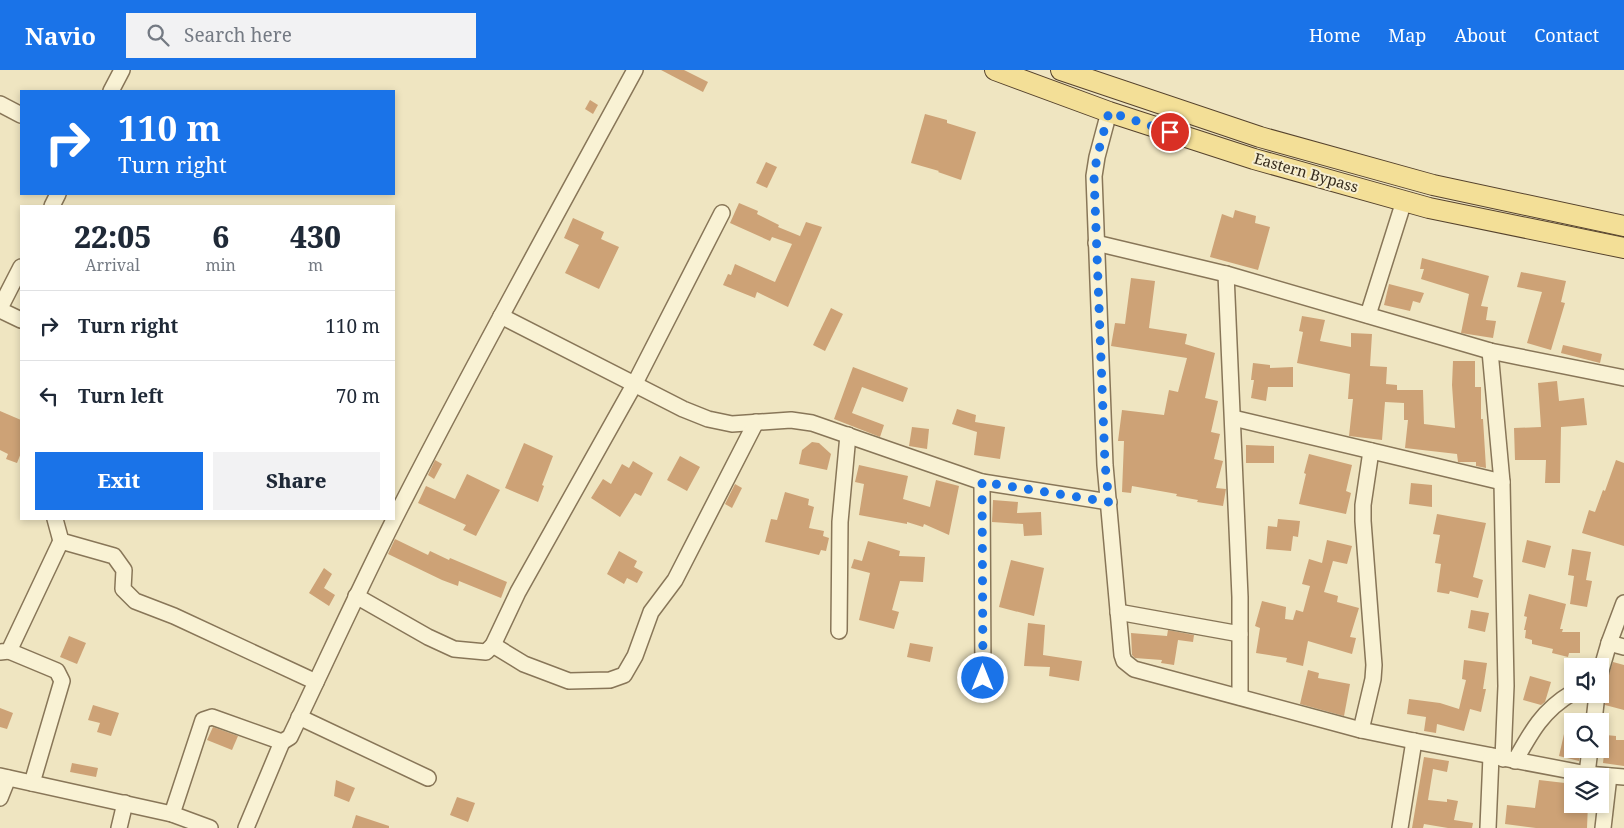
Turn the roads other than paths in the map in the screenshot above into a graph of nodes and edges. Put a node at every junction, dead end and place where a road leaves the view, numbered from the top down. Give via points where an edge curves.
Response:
1 (122, 70) edge
2 (635, 70) edge
3 (995, 70) edge
4 (1061, 70) edge
5 (112, 90) edge
6 (0, 104) edge
7 (1109, 112) junction
8 (20, 114) edge
9 (1404, 201) junction
10 (722, 213) dead end
11 (1624, 226) edge
12 (1096, 243) junction
13 (1624, 248) edge
14 (20, 269) edge
15 (1226, 274) junction
16 (0, 309) edge
17 (1368, 315) junction
18 (501, 316) junction
19 (20, 319) edge
20 (1490, 351) junction
21 (1624, 378) edge
22 (634, 384) junction
23 (1233, 418) junction
24 (756, 422) junction
25 (848, 435) junction
26 (1371, 451) junction
27 (982, 482) junction
28 (1502, 482) junction
29 (1109, 502) junction
30 (397, 505) edge
31 (54, 520) edge
32 (390, 520) edge
33 (61, 542) junction
34 (356, 596) junction
35 (1624, 603) edge
36 (1118, 612) junction
37 (839, 631) dead end
38 (1240, 634) junction
39 (493, 645) junction
40 (1616, 645) edge
41 (4, 652) edge
42 (1609, 658) edge
43 (983, 678) dead end
44 (316, 682) junction
45 (1240, 697) junction
46 (1564, 698) edge
47 (299, 717) junction
48 (1361, 730) junction
49 (282, 742) junction
50 (1414, 742) junction
51 (1503, 759) junction
52 (1564, 770) edge
53 (1616, 776) edge
54 (4, 777) edge
55 (428, 778) dead end
56 (32, 783) junction
57 (0, 798) edge
58 (125, 803) junction
59 (172, 814) junction
60 (118, 828) edge
61 (210, 828) edge
62 (246, 828) edge
63 (1400, 828) edge
64 (1488, 828) edge
65 (1603, 828) edge

1 - 5 street
2 - 18 street
3 - 7 main road, Eastern Bypass
4 - 11 main road, Eastern Bypass via 1260,138 1433,185
6 - 8 street
7 - 9 main road, Eastern Bypass via 1254,159
7 - 12 street via 1094,176
9 - 13 main road, Eastern Bypass
9 - 17 street
10 - 22 street
12 - 15 street
12 - 29 street
14 - 16 street
15 - 17 street
15 - 23 street
16 - 19 street
17 - 20 street
18 - 22 street
18 - 30 street
20 - 21 street
20 - 28 street
22 - 24 street via 683,410 708,419 732,424
22 - 39 street via 518,592
23 - 26 street
23 - 38 street
24 - 25 street via 791,420
24 - 39 street via 675,580 651,612 635,656 624,675 610,680 569,682 524,664
25 - 27 street
25 - 37 street via 840,522
26 - 28 street
26 - 48 street via 1363,520 1374,665
27 - 29 street
27 - 43 street
28 - 51 street via 1506,686
29 - 36 street
31 - 33 street
32 - 34 street
33 - 41 street
33 - 44 street via 114,556 124,570 123,589 135,601
34 - 39 street via 454,649 486,652
34 - 44 street
35 - 40 street
36 - 38 street
36 - 45 street via 1122,654 1128,666
38 - 45 street
40 - 42 street
41 - 56 street via 57,671 62,681
44 - 47 street
45 - 48 street
46 - 51 street
47 - 49 street via 290,737
47 - 55 street
48 - 50 street
49 - 59 street via 212,717 203,720
49 - 62 street
50 - 51 street
50 - 63 street
51 - 52 street
51 - 64 street
53 - 65 street
54 - 56 street
54 - 57 street
56 - 58 street
58 - 59 street
58 - 60 street
59 - 61 street

